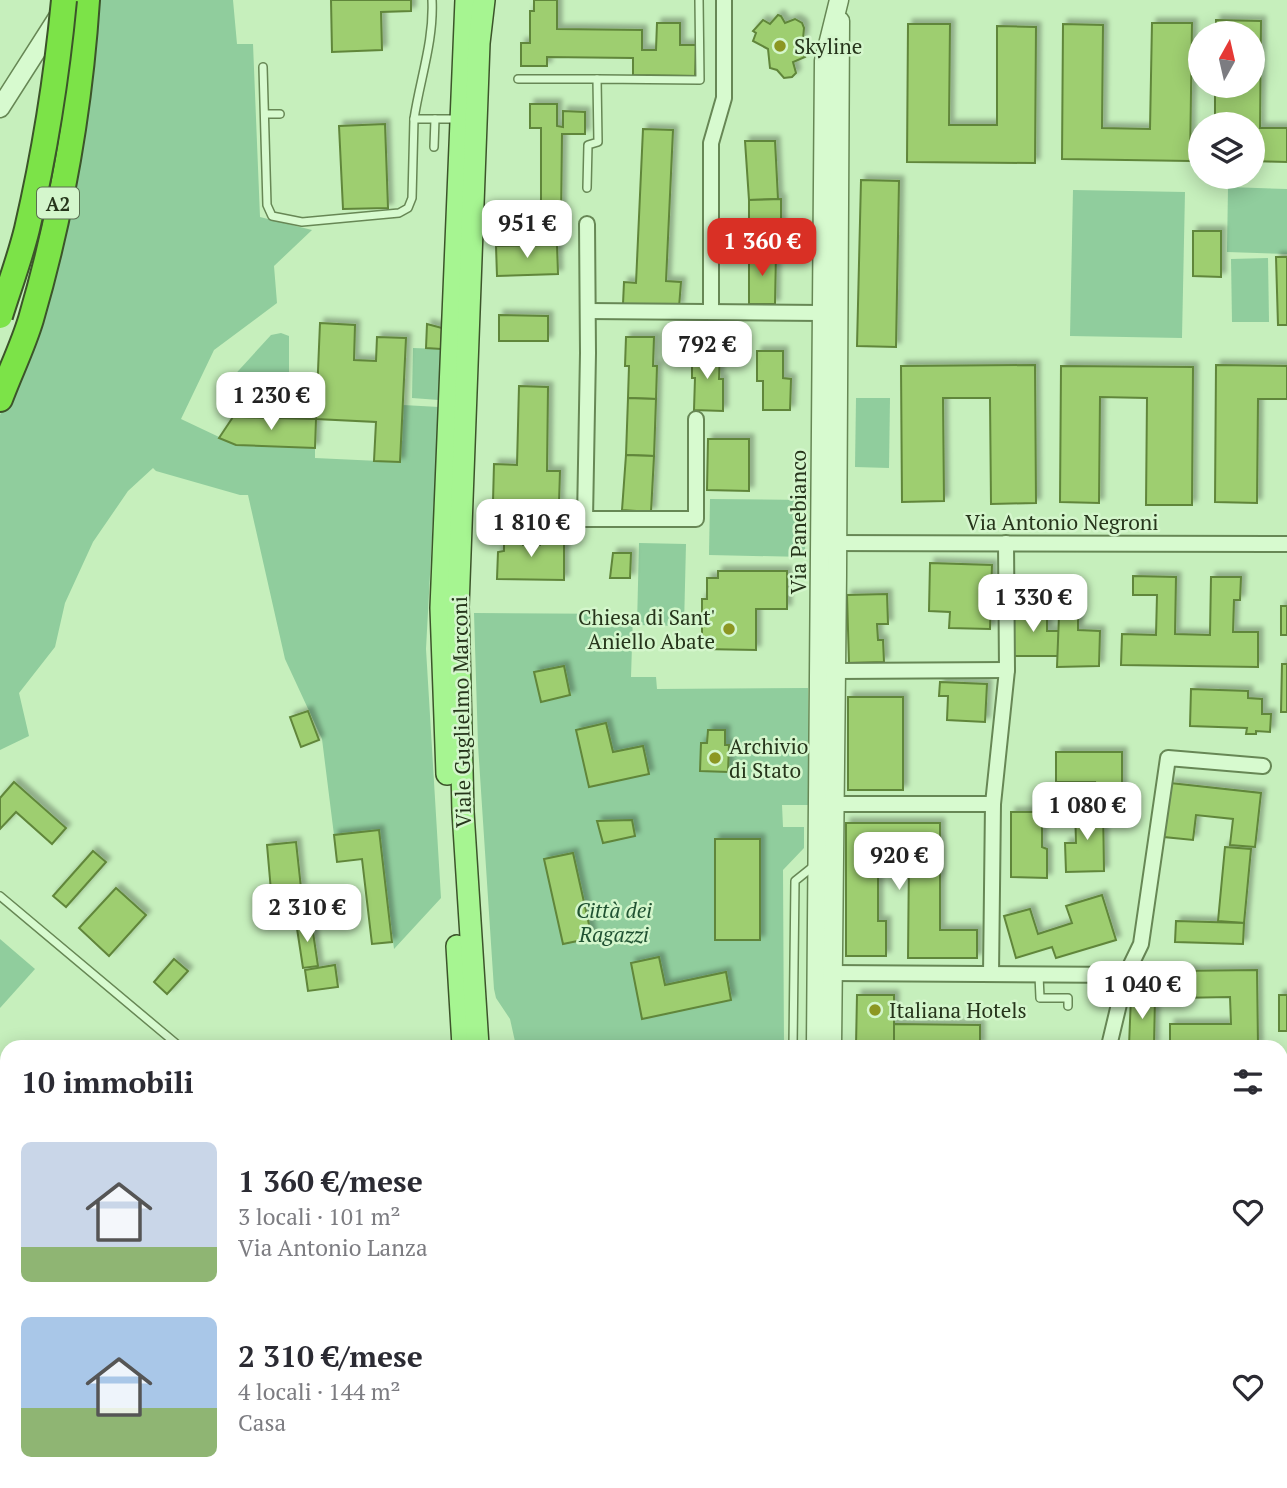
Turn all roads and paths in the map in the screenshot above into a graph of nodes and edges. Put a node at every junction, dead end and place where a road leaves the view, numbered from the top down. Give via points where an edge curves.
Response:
1 (66, 0) edge
2 (87, 0) edge
3 (432, 0) edge
4 (459, 0) edge
5 (466, 0) edge
6 (484, 0) edge
7 (699, 0) edge
8 (724, 0) edge
9 (840, 0) edge
10 (463, 44) junction
11 (264, 67) dead end
12 (518, 79) dead end
13 (597, 79) junction
14 (18, 82) junction
15 (0, 108) edge
16 (265, 114) junction
17 (280, 114) dead end
18 (0, 115) edge
19 (414, 119) junction
20 (435, 119) junction
21 (461, 120) junction
22 (435, 147) dead end
23 (587, 188) dead end
24 (587, 225) dead end
25 (588, 311) junction
26 (711, 312) junction
27 (822, 313) junction
28 (0, 316) edge
29 (0, 399) edge
30 (696, 419) dead end
31 (829, 543) junction
32 (1006, 543) junction
33 (1287, 544) edge
34 (1007, 670) junction
35 (836, 671) junction
36 (1263, 766) dead end
37 (835, 804) junction
38 (993, 804) junction
39 (818, 863) junction
40 (0, 896) edge
41 (832, 973) junction
42 (991, 974) junction
43 (1039, 974) junction
44 (1126, 975) junction
45 (1068, 1006) dead end
46 (172, 1040) edge
47 (463, 1040) edge
48 (478, 1040) edge
49 (793, 1040) edge
50 (816, 1040) edge
51 (832, 1040) edge
52 (1110, 1040) edge

1 - 14 street
1 - 28 highway, A2, bridge via 27,229
2 - 29 highway, A2 via 73,125 52,234 30,321
3 - 19 lane via 430,40
4 - 10 main road
5 - 10 main road, Viale Guglielmo Marconi
6 - 48 main road, Viale Guglielmo Marconi via 458,607 463,813
7 - 13 lane via 700,80
8 - 26 street via 724,98 711,142
9 - 27 street, Via Panebianco via 824,61
9 - 31 street, Via Panebianco
10 - 21 main road, Viale Guglielmo Marconi
11 - 16 lane
12 - 13 lane
13 - 23 lane via 598,142 588,145
14 - 15 street
14 - 18 street
16 - 17 lane
16 - 19 lane via 268,212 302,222 399,213 408,208
19 - 20 lane
20 - 21 lane
20 - 22 lane
21 - 47 main road, Viale Guglielmo Marconi via 441,608
24 - 25 street
25 - 26 street
25 - 30 street via 585,519 696,519
26 - 27 street
27 - 31 street, Via Panebianco
31 - 32 street, Via Antonio Negroni
31 - 35 street, Via Panebianco
31 - 39 street, Via Panebianco via 816,654
32 - 33 street, Via Antonio Negroni
32 - 34 street
34 - 35 street
34 - 38 street
35 - 37 street, Via Panebianco
36 - 44 street via 1168,758 1141,944
37 - 38 street
37 - 41 street, Via Panebianco
38 - 42 street
39 - 49 lane via 795,881
39 - 50 street, Via Panebianco
40 - 46 lane
41 - 42 street
41 - 51 street, Via Panebianco
42 - 43 street
43 - 44 street
43 - 45 lane via 1040,998 1068,998
44 - 52 street

